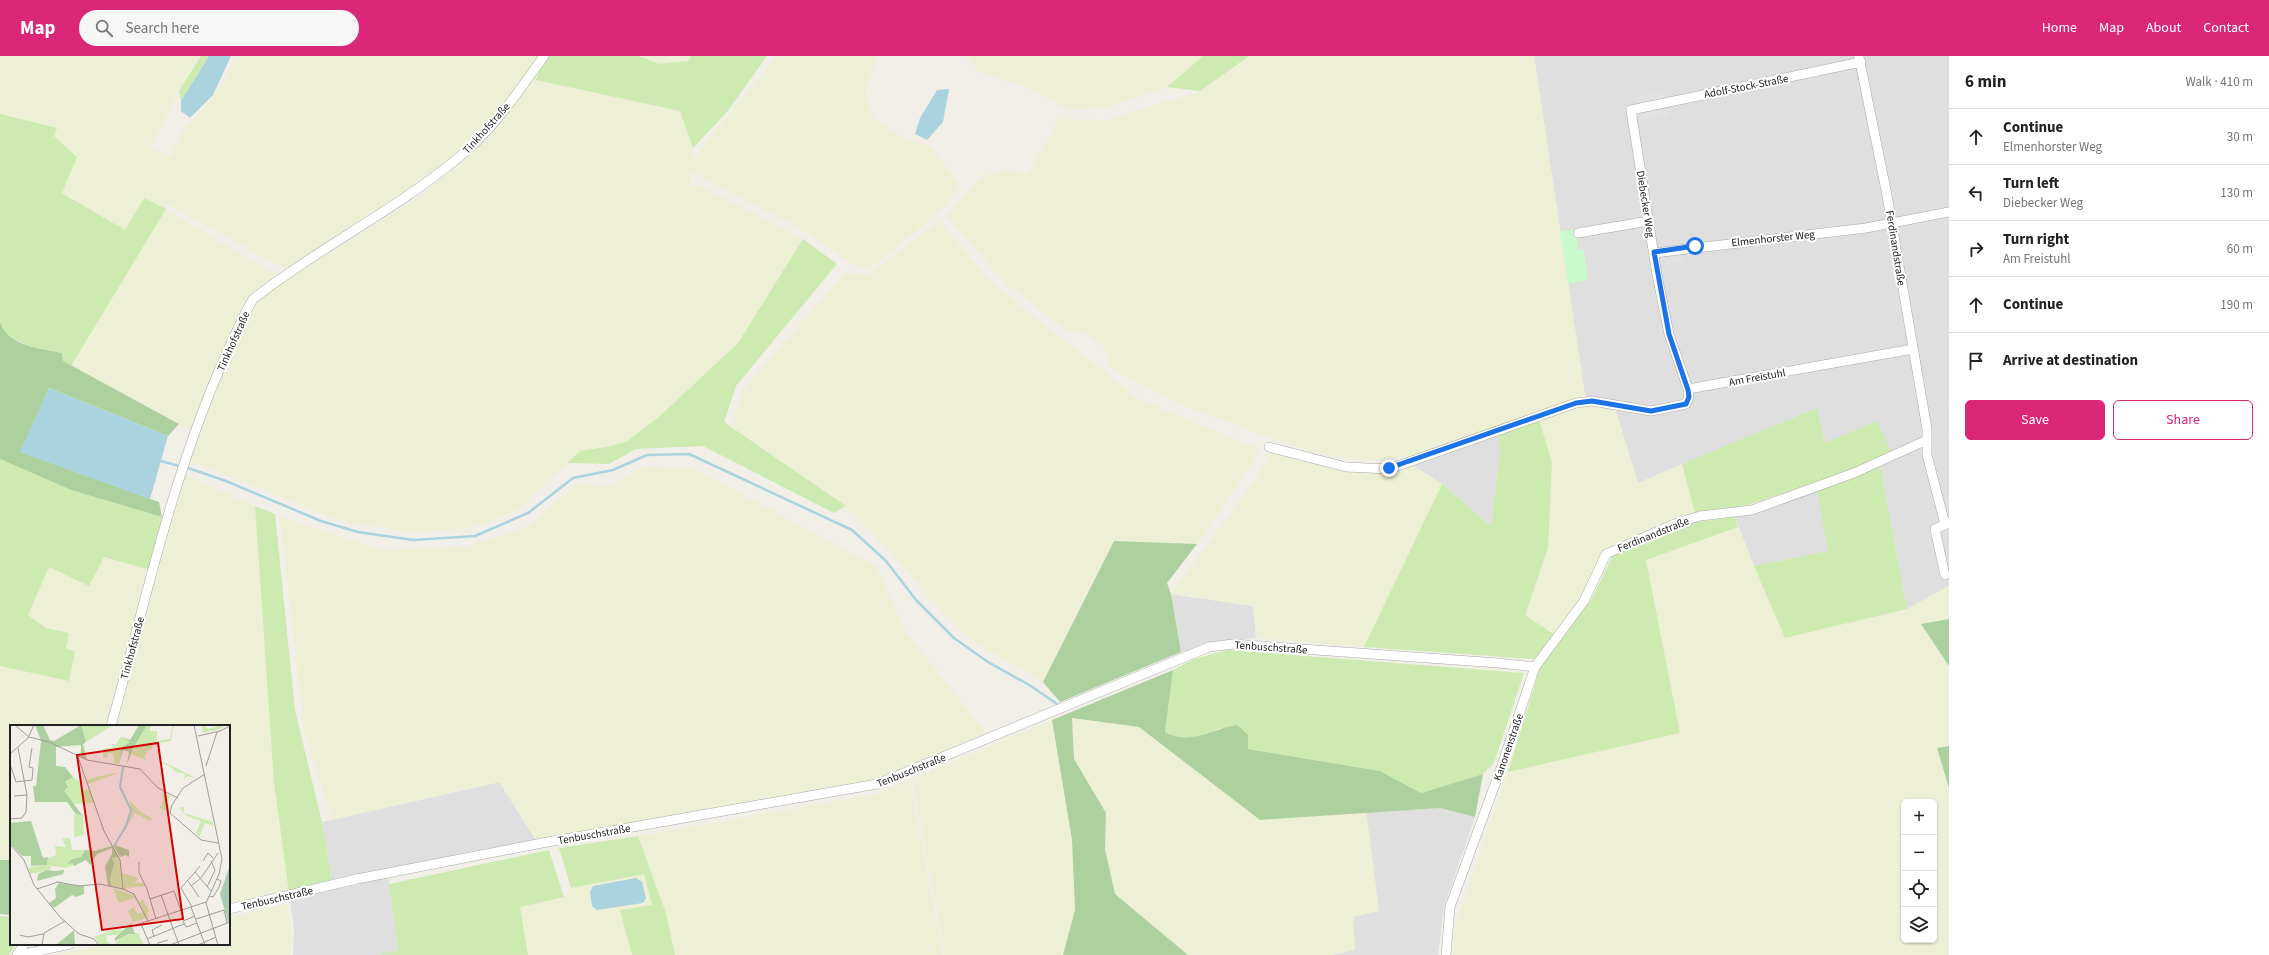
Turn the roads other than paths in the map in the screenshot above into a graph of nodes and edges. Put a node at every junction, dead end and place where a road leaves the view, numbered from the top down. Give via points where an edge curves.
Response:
1 (544, 56) edge
2 (1860, 59) edge
3 (1631, 110) joint
4 (1949, 212) edge
5 (1649, 221) junction
6 (1892, 224) junction
7 (1578, 233) dead end
8 (1654, 252) junction
9 (1913, 349) junction
10 (1688, 390) junction
11 (1927, 440) junction
12 (1269, 447) dead end
13 (1947, 524) edge
14 (1606, 554) joint
15 (1945, 575) dead end
16 (1535, 667) junction
17 (111, 725) edge
18 (230, 908) edge
19 (23, 945) edge
20 (66, 945) edge
21 (17, 955) edge
22 (21, 955) edge
23 (1446, 955) edge

1 - 17 street, Tinkhofstraße via 490,127 459,158 416,190 253,299 241,319 180,471
2 - 3 street, Adolf-Stock-Straße
2 - 6 street, Ferdinandstraße
3 - 5 street, Diebecker Weg
4 - 6 street, Elmenhorster Weg
5 - 7 street
5 - 8 street, Diebecker Weg
6 - 8 street, Elmenhorster Weg
6 - 9 street, Ferdinandstraße
8 - 10 street, Diebecker Weg via 1669,334
9 - 10 street, Am Freistuhl
9 - 11 street, Ferdinandstraße
10 - 12 street via 1686,404 1651,411 1592,401 1576,403 1389,468 1346,467
11 - 13 street, Ferdinandstraße via 1927,455
11 - 14 street, Ferdinandstraße via 1854,473 1752,510 1700,516
13 - 15 street via 1938,526 1935,534
14 - 16 street, Kanonenstraße via 1584,601
16 - 18 street, Tenbuschstraße via 1233,644 1209,647 877,784 542,843 357,879
16 - 23 street, Kanonenstraße via 1450,907
19 - 21 street
20 - 22 street

